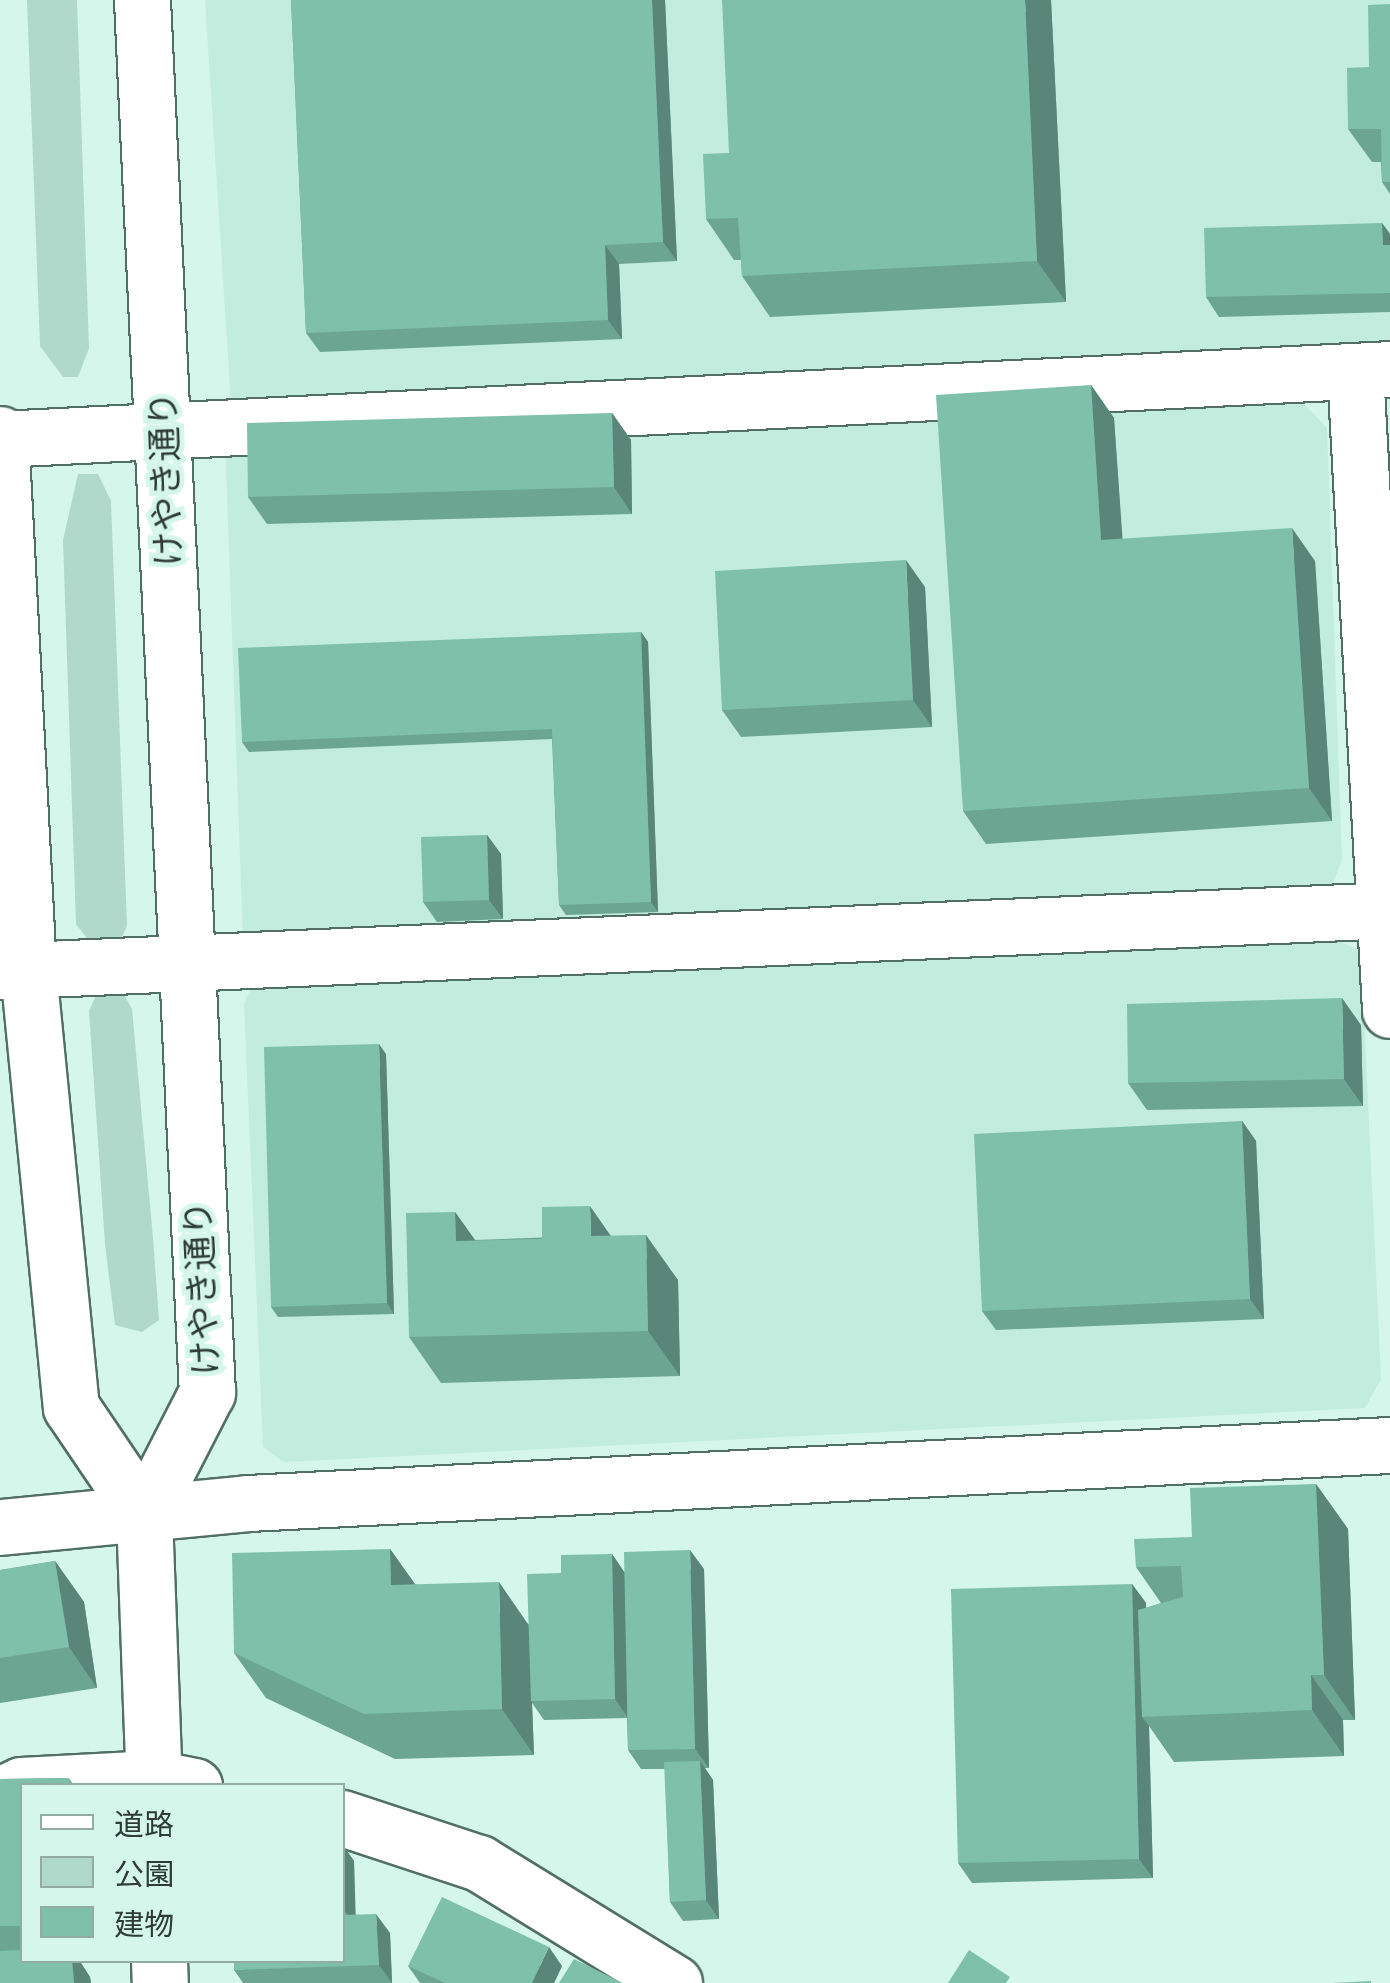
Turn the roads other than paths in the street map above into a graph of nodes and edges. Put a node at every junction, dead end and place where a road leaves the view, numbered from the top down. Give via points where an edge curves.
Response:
1 (142, 0) edge
2 (1373, 370) edge
3 (164, 425) junction
4 (0, 438) edge
5 (1387, 910) edge
6 (186, 966) junction
7 (14, 970) edge
8 (1390, 1010) edge
9 (1390, 1445) edge
10 (144, 1515) junction
11 (0, 1528) edge
12 (167, 1783) edge
13 (345, 1819) edge
14 (674, 1983) edge

1 - 3 street, けやき通り
2 - 3 street
2 - 5 street
3 - 4 street
3 - 6 street, けやき通り
4 - 7 street
5 - 6 street
5 - 8 street
6 - 7 street
6 - 10 street, けやき通り via 208,1392
7 - 10 street via 71,1407
9 - 10 street
10 - 11 street
10 - 12 street
13 - 14 street via 479,1863

